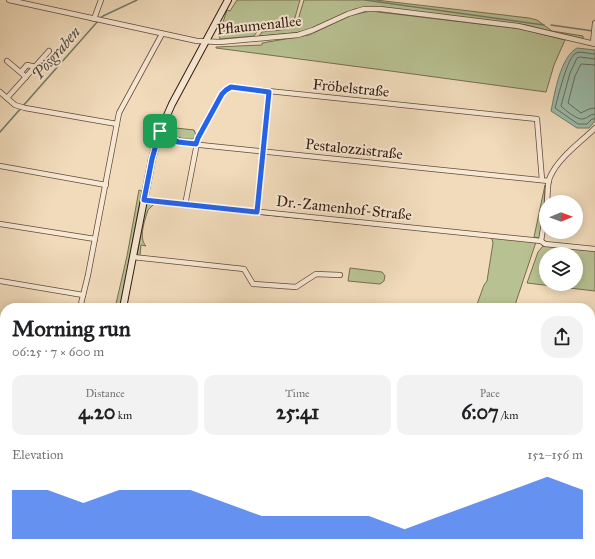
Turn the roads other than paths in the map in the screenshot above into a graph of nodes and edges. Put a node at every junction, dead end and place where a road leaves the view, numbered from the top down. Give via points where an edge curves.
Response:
1 (9, 0) edge
2 (101, 0) edge
3 (228, 0) edge
4 (98, 20) junction
5 (595, 23) edge
6 (595, 28) edge
7 (162, 34) junction
8 (206, 42) junction
9 (594, 43) edge
10 (49, 51) dead end
11 (7, 61) dead end
12 (36, 67) junction
13 (21, 72) junction
14 (26, 77) junction
15 (0, 92) edge
16 (269, 92) junction
17 (7, 98) junction
18 (117, 124) junction
19 (595, 128) edge
20 (160, 131) junction
21 (196, 144) junction
22 (262, 152) junction
23 (0, 166) edge
24 (542, 180) junction
25 (549, 181) junction
26 (106, 185) junction
27 (548, 195) edge
28 (144, 200) junction
29 (185, 205) junction
30 (257, 212) junction
31 (0, 224) edge
32 (95, 239) junction
33 (541, 241) joint
34 (595, 249) edge
35 (133, 257) junction
36 (340, 275) dead end
37 (0, 280) edge
38 (83, 295) junction
39 (81, 303) edge
40 (124, 303) edge

1 - 4 street, Pflaumenallee
2 - 4 street
3 - 8 main road
4 - 7 street, Pflaumenallee
5 - 6 street
6 - 9 street
7 - 8 street, Pflaumenallee
7 - 18 street via 119,113
8 - 9 street, Pflaumenallee via 298,35 348,14 380,9 518,26
8 - 20 main road
10 - 12 street
11 - 13 street
12 - 13 street via 27,65
12 - 14 street
13 - 14 street
14 - 17 street
15 - 17 street
16 - 21 street, Fröbelstraße via 231,87 226,90
16 - 22 street
16 - 24 street, Fröbelstraße via 537,119
17 - 18 street via 22,107
18 - 26 street
19 - 25 street via 560,162
20 - 21 street, Pestalozzistraße via 178,142
20 - 28 main road
21 - 22 street, Pestalozzistraße
21 - 29 street, Fröbelstraße
22 - 24 street, Pestalozzistraße
22 - 30 street
23 - 26 street
24 - 25 street, Pestalozzistraße
25 - 27 street
26 - 32 street
28 - 29 street, Dr.-Zamenhof-Straße
28 - 35 main road
29 - 30 street, Dr.-Zamenhof-Straße
30 - 33 street, Dr.-Zamenhof-Straße
31 - 32 street
32 - 38 street
33 - 34 street, Dr.-Zamenhof-Straße via 545,244
35 - 36 street via 244,269 253,284 296,287 316,274
35 - 40 main road
37 - 38 street
38 - 39 street

